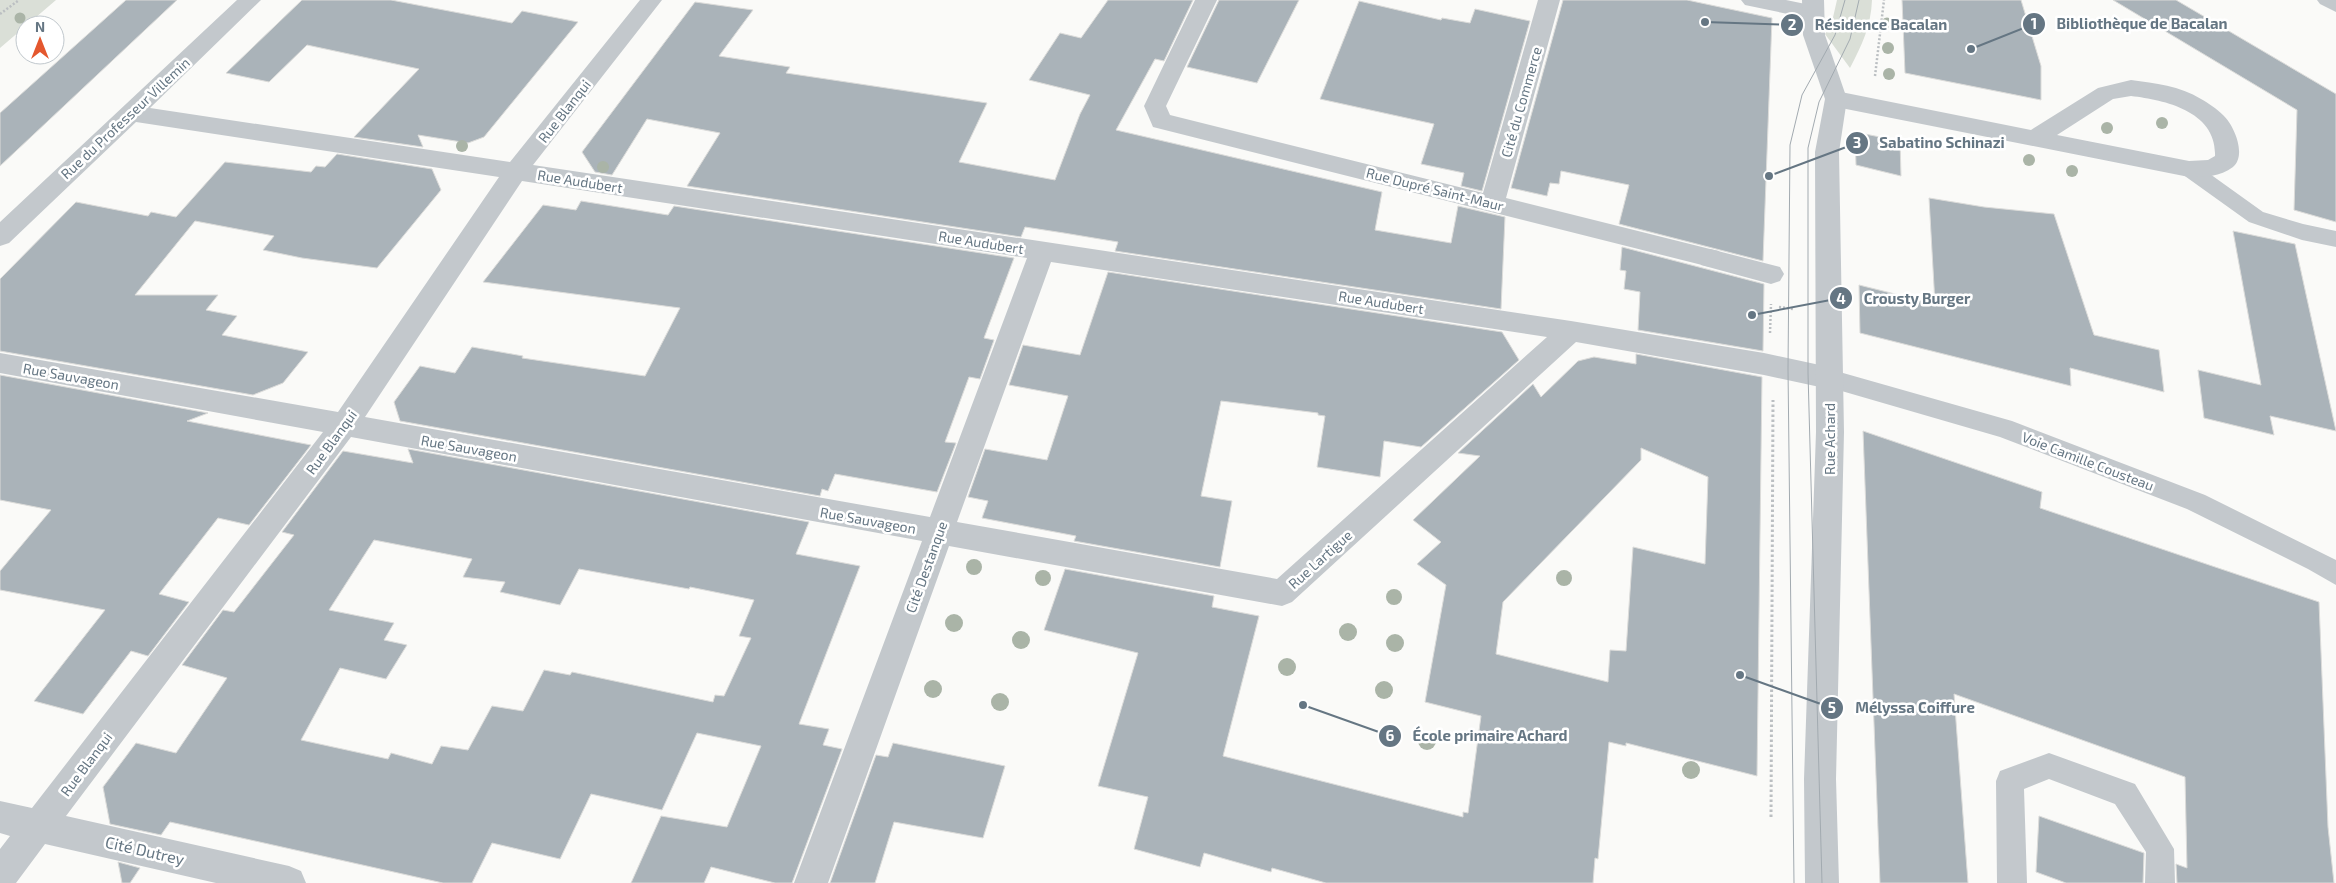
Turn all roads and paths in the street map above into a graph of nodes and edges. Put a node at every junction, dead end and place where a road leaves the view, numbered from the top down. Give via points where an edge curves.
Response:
1 (19, 0) edge
2 (250, 0) edge
3 (651, 0) edge
4 (1206, 0) edge
5 (1549, 0) edge
6 (1752, 0) edge
7 (1884, 0) edge
8 (2326, 0) edge
9 (1812, 6) edge
10 (2336, 6) edge
11 (0, 14) edge
12 (1836, 99) junction
13 (1876, 107) junction
14 (131, 113) junction
15 (2035, 138) junction
16 (2188, 169) junction
17 (516, 171) junction
18 (1492, 204) junction
19 (0, 237) edge
20 (2336, 239) edge
21 (1042, 251) junction
22 (1771, 274) joint
23 (1571, 331) junction
24 (0, 364) edge
25 (1764, 364) junction
26 (1829, 378) junction
27 (344, 426) junction
28 (939, 532) junction
29 (2336, 574) edge
30 (0, 817) edge
31 (1771, 817) dead end
32 (39, 826) junction
33 (0, 876) edge
34 (289, 883) edge
35 (811, 883) edge
36 (1822, 883) edge
37 (2012, 883) edge
38 (2160, 883) edge

1 - 11 path
2 - 14 street, Rue du Professeur Villemin
3 - 17 street, Rue Blanqui
4 - 18 street, Rue Dupré Saint-Maur via 1154,106 1161,121
5 - 18 street, Cité du Commerce
6 - 9 street
7 - 13 path via 1874,85
8 - 10 lane
9 - 12 street, Rue Achard via 1814,35
12 - 13 street
12 - 26 street, Rue Achard via 1827,152
13 - 15 street
14 - 17 street, Rue Audubert
14 - 19 street, Rue du Professeur Villemin
15 - 16 street
15 - 16 street via 2106,93 2131,88 2163,92 2193,104 2216,121 2227,142 2226,160 2212,168
16 - 20 lane via 2256,217
17 - 21 street, Rue Audubert
17 - 27 street, Rue Blanqui
18 - 22 street, Rue Dupré Saint-Maur
21 - 23 street, Rue Audubert
21 - 28 street, Cité Destanque
22 - 25 path via 1769,338 1764,350
23 - 25 street, Rue Audubert
23 - 28 street, Rue Lartigue via 1282,593
24 - 27 street, Rue Sauvageon
25 - 26 street, Rue Audubert
25 - 31 path via 1765,374 1773,385
26 - 29 lane, Voie Camille Cousteau via 2004,428 2178,495
26 - 36 street, Rue Achard via 1820,779
27 - 28 street, Rue Sauvageon
27 - 32 street, Rue Blanqui
28 - 35 street, Cité Destanque
30 - 32 street, Cité Dutrey
32 - 33 street, Rue Blanqui
32 - 34 street, Cité Dutrey
37 - 38 lane via 2010,782 2049,766 2125,794 2160,849

